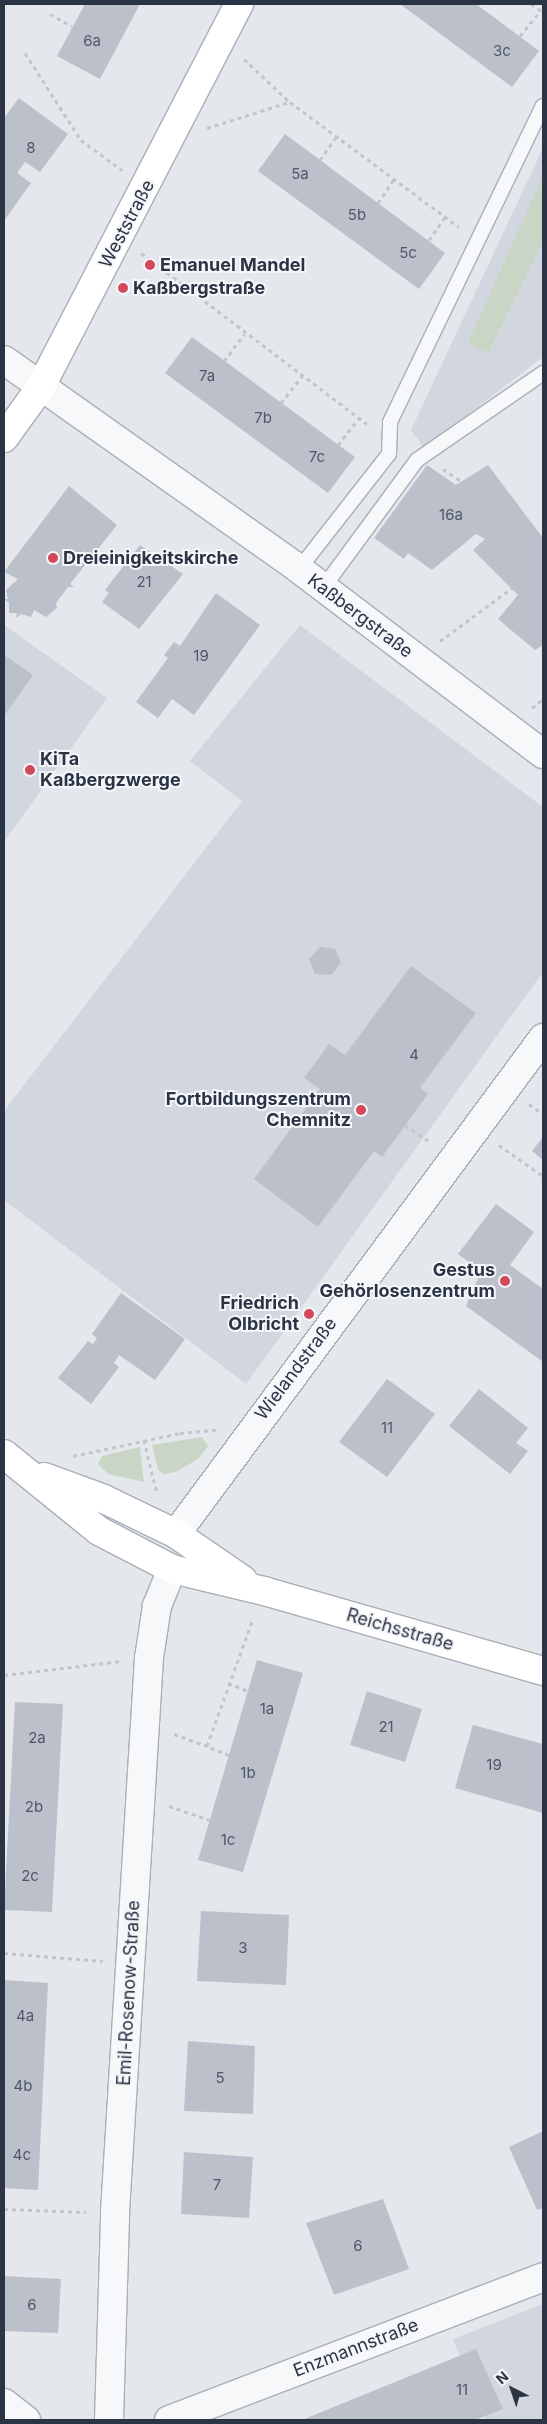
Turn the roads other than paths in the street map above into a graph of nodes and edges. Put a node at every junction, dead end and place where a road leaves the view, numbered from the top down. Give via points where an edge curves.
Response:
1 (239, 4) edge
2 (543, 106) edge
3 (4, 360) edge
4 (543, 373) edge
5 (40, 388) junction
6 (4, 438) edge
7 (298, 569) junction
8 (323, 588) junction
9 (543, 754) edge
10 (543, 1038) edge
11 (14, 1462) edge
12 (176, 1534) junction
13 (172, 1569) junction
14 (260, 1590) junction
15 (543, 1671) edge
16 (543, 2277) edge
17 (4, 2403) edge
18 (26, 2420) edge
19 (109, 2420) edge
20 (169, 2420) edge

1 - 5 main road, Weststraße via 147,188
2 - 7 lane via 480,242 390,422 390,454
3 - 5 street, Kaßbergstraße
4 - 8 lane via 417,460
5 - 6 main road, Weststraße
5 - 7 street, Kaßbergstraße
7 - 8 street, Kaßbergstraße
8 - 9 street, Kaßbergstraße
10 - 12 street, Wielandstraße via 251,1428
11 - 12 main road, Reichsstraße via 104,1499
11 - 13 main road, Reichsstraße via 98,1531
12 - 14 main road, Reichsstraße
13 - 14 main road, Reichsstraße
13 - 19 street, Emil-Rosenow-Straße via 157,1606 149,1658 115,2212
14 - 15 main road, Reichsstraße
16 - 20 street, Enzmannstraße
17 - 18 street

